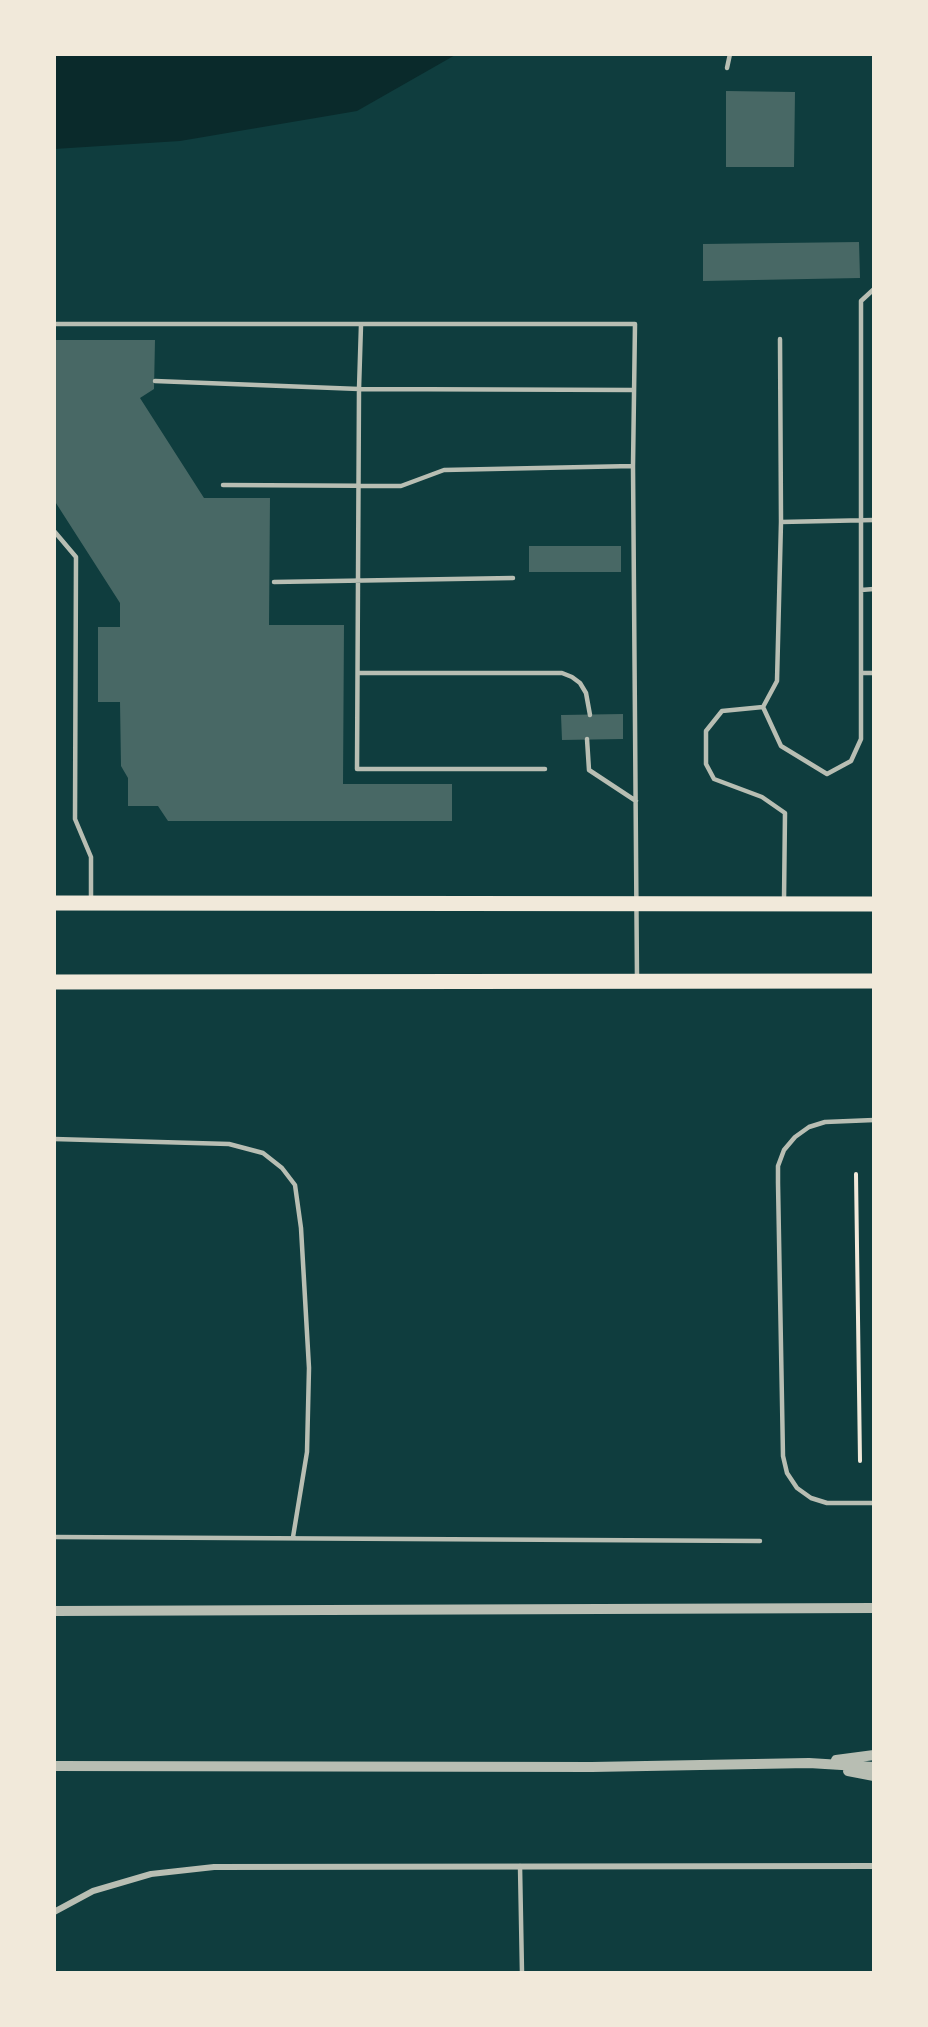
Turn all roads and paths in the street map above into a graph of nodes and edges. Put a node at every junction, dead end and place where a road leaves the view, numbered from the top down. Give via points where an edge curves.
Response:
1 (730, 54) edge
2 (727, 68) dead end
3 (874, 289) edge
4 (54, 324) edge
5 (361, 325) junction
6 (780, 339) dead end
7 (155, 381) dead end
8 (359, 389) junction
9 (634, 390) junction
10 (633, 466) junction
11 (223, 485) dead end
12 (358, 487) junction
13 (861, 520) junction
14 (874, 520) edge
15 (781, 522) junction
16 (54, 531) edge
17 (513, 578) dead end
18 (358, 581) junction
19 (274, 582) dead end
20 (874, 589) edge
21 (861, 590) junction
22 (358, 673) junction
23 (861, 673) junction
24 (874, 673) edge
25 (763, 707) junction
26 (590, 715) dead end
27 (587, 739) dead end
28 (545, 769) dead end
29 (636, 801) junction
30 (54, 903) edge
31 (91, 903) junction
32 (637, 903) junction
33 (784, 904) junction
34 (874, 904) edge
35 (637, 981) junction
36 (874, 981) edge
37 (54, 982) edge
38 (874, 1120) edge
39 (54, 1138) edge
40 (856, 1174) dead end
41 (860, 1461) dead end
42 (874, 1503) edge
43 (54, 1537) edge
44 (293, 1537) junction
45 (760, 1541) dead end
46 (874, 1608) edge
47 (54, 1611) edge
48 (874, 1755) edge
49 (809, 1763) junction
50 (54, 1766) edge
51 (874, 1767) edge
52 (874, 1776) edge
53 (520, 1866) junction
54 (874, 1866) edge
55 (54, 1911) edge
56 (522, 1973) edge

1 - 2 lane
3 - 13 lane via 861,301
4 - 5 lane
5 - 8 lane
5 - 9 lane via 635,324
6 - 15 lane
7 - 8 lane
8 - 9 lane
8 - 12 lane
9 - 10 lane
10 - 12 lane via 444,470 401,486
10 - 29 lane
11 - 12 lane
12 - 18 lane
13 - 14 lane
13 - 15 lane
13 - 21 lane
15 - 25 lane via 777,681
16 - 31 lane via 76,557 75,819 91,857
17 - 18 lane
18 - 19 lane
18 - 22 lane
20 - 21 lane
21 - 23 lane
22 - 26 lane via 562,673 580,683
22 - 28 lane via 357,769
23 - 24 lane
23 - 25 lane via 861,739 851,761 827,774 781,746
25 - 33 lane via 722,711 706,731 706,764 714,778 762,797 785,813
27 - 29 lane via 589,770
29 - 32 lane
30 - 31 main road
31 - 32 main road
32 - 33 main road
32 - 35 lane
33 - 34 main road
35 - 36 main road
35 - 37 main road
38 - 42 lane via 825,1122 809,1127 784,1150 778,1166 783,1456 787,1473 797,1488 811,1498 827,1503
39 - 44 lane via 229,1144 263,1153 295,1185 309,1368 307,1452
40 - 41 path
43 - 44 lane
44 - 45 lane
46 - 47 street
48 - 49 street
49 - 50 street via 592,1767
49 - 51 street
49 - 52 street
53 - 54 street
53 - 55 street via 214,1867 151,1874 93,1891
53 - 56 lane

